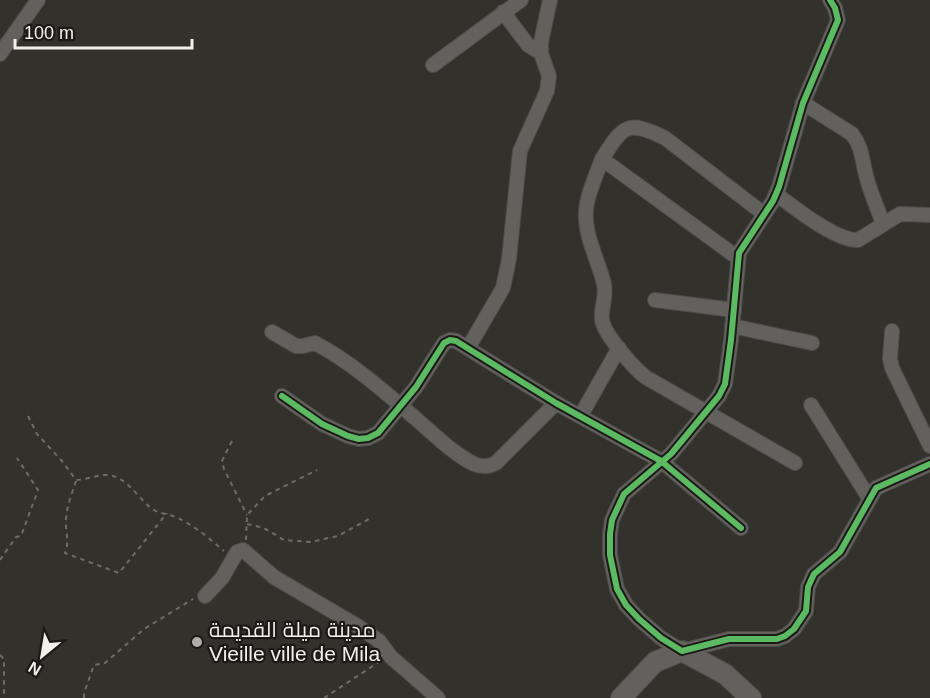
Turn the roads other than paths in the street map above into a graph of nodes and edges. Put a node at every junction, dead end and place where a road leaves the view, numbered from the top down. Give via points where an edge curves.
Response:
1 (38, 0) edge
2 (521, 0) edge
3 (550, 0) edge
4 (830, 0) edge
5 (503, 12) junction
6 (541, 53) junction
7 (0, 54) edge
8 (433, 65) dead end
9 (803, 103) junction
10 (603, 159) junction
11 (776, 194) junction
12 (764, 214) junction
13 (930, 215) edge
14 (883, 224) junction
15 (738, 258) junction
16 (655, 300) dead end
17 (734, 310) junction
18 (732, 326) junction
19 (892, 331) dead end
20 (272, 332) dead end
21 (812, 343) dead end
22 (468, 348) junction
23 (619, 348) junction
24 (282, 396) dead end
25 (556, 403) junction
26 (400, 405) junction
27 (811, 405) dead end
28 (705, 412) junction
29 (580, 415) junction
30 (930, 446) edge
31 (662, 461) junction
32 (795, 463) dead end
33 (930, 464) edge
34 (869, 498) junction
35 (741, 528) dead end
36 (205, 596) road end
37 (682, 651) junction
38 (438, 698) edge
39 (621, 698) edge
40 (751, 698) edge

1 - 7 street
2 - 5 street
3 - 6 street
4 - 9 street via 838,20
5 - 6 street via 528,45
5 - 8 street
6 - 22 street via 549,76 547,91 520,151 503,288
9 - 11 street
9 - 14 street via 858,141
10 - 12 street via 626,128 648,129 666,138
10 - 15 street
10 - 23 street via 586,205 586,220 603,283 602,322
11 - 12 street
11 - 14 street via 843,238 858,240
12 - 15 street
13 - 14 street via 900,214
15 - 17 street
16 - 17 street
17 - 18 street
18 - 21 street
18 - 28 street via 725,384
19 - 30 street via 892,368
20 - 26 street via 296,346 315,342
22 - 25 street
22 - 26 street via 456,341 444,343
23 - 28 street via 640,373
23 - 29 street
24 - 26 street via 322,424 359,439 378,433
25 - 26 street via 496,463 484,467 456,453
25 - 29 street
27 - 34 street
28 - 31 street
28 - 32 street
29 - 31 street
31 - 35 street
31 - 37 street via 620,501 612,520 610,555 617,590 626,605 661,638
33 - 34 street via 886,482
34 - 37 street via 840,552 811,579 806,611 794,629 777,639 729,639
36 - 38 street via 239,550 245,551 274,577 379,641
37 - 39 main road via 655,662
37 - 40 main road via 725,674

